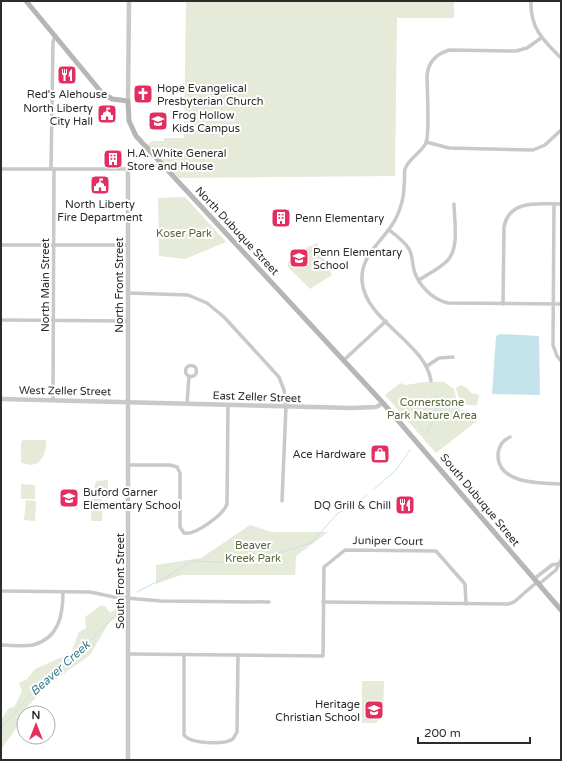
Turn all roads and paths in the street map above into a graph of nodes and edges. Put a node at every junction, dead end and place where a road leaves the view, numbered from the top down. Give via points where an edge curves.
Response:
1 (26, 1) edge
2 (128, 1) edge
3 (531, 1) edge
4 (55, 34) junction
5 (541, 38) junction
6 (561, 58) edge
7 (128, 101) junction
8 (561, 130) edge
9 (426, 142) junction
10 (162, 164) junction
11 (1, 169) edge
12 (53, 169) junction
13 (128, 169) junction
14 (454, 204) dead end
15 (554, 204) junction
16 (561, 204) edge
17 (389, 230) junction
18 (1, 245) edge
19 (54, 245) junction
20 (128, 245) junction
21 (419, 280) junction
22 (128, 292) junction
23 (503, 304) junction
24 (553, 304) junction
25 (561, 304) edge
26 (1, 320) edge
27 (54, 320) junction
28 (128, 321) junction
29 (386, 321) junction
30 (453, 357) dead end
31 (344, 360) junction
32 (561, 361) edge
33 (427, 366) junction
34 (189, 376) dead end
35 (431, 381) dead end
36 (1, 399) edge
37 (53, 400) junction
38 (129, 402) junction
39 (383, 403) junction
40 (187, 404) junction
41 (228, 405) junction
42 (286, 406) junction
43 (510, 437) dead end
44 (129, 465) junction
45 (561, 484) edge
46 (282, 501) dead end
47 (561, 560) edge
48 (557, 564) junction
49 (537, 582) junction
50 (1, 591) edge
51 (63, 592) junction
52 (129, 597) junction
53 (269, 602) dead end
54 (324, 602) junction
55 (466, 604) junction
56 (561, 610) edge
57 (1, 645) edge
58 (128, 654) junction
59 (184, 655) junction
60 (238, 655) junction
61 (128, 760) edge

1 - 4 main road
2 - 7 street
3 - 5 street via 532,18
4 - 7 main road via 102,92 112,99
4 - 12 street, North Main Street
5 - 6 street
5 - 9 street via 523,50 450,50 432,60 427,76
7 - 10 main road, North Dubuque Street via 130,126
8 - 9 street via 545,145 533,150 449,148
9 - 17 street via 405,169 402,201
10 - 13 street via 146,169
10 - 31 main road, North Dubuque Street
11 - 12 street
12 - 13 street
12 - 19 street, North Main Street
13 - 20 street, North Front Street
14 - 21 street via 454,246 451,255 444,264
15 - 16 street
15 - 23 street via 522,205 513,210 507,218 504,227
15 - 24 street
17 - 21 street via 409,249
17 - 29 street via 367,258 362,279 367,298
18 - 19 street
19 - 20 street
19 - 27 street, North Main Street
20 - 22 street, North Front Street
21 - 23 street via 431,295 445,302
22 - 28 street, North Front Street
22 - 42 street via 188,295 214,307 279,377
23 - 24 street
24 - 25 street
24 - 32 street via 553,345
26 - 27 street
27 - 28 street
27 - 37 street, North Main Street
28 - 38 street, North Front Street
29 - 31 street
29 - 33 street
30 - 33 street via 439,358
31 - 39 main road, North Dubuque Street
33 - 35 street
34 - 40 street
36 - 37 street, West Zeller Street
37 - 38 street, West Zeller Street
38 - 40 street, East Zeller Street
38 - 44 street, South Front Street
39 - 42 street, East Zeller Street via 376,407 352,408
39 - 49 main road, South Dubuque Street
40 - 41 street, East Zeller Street
41 - 42 street, East Zeller Street
41 - 44 street via 227,504 221,515 193,532 184,533 180,527 180,473 177,467
42 - 46 street
43 - 45 street via 504,440 499,450 499,462 506,473 519,480
44 - 52 street, South Front Street
47 - 48 street
48 - 49 street
48 - 49 street via 556,570
49 - 55 street via 511,604
49 - 56 main road, South Dubuque Street
50 - 51 street
51 - 52 street via 90,592
51 - 57 street via 61,618 58,626 47,637 31,646
52 - 53 street via 161,601
52 - 58 street, South Front Street
54 - 55 street
54 - 55 street, Juniper Court via 324,567 345,550 436,551 465,584
54 - 60 street, Juniper Court via 323,656
58 - 59 street
58 - 61 street, South Front Street
59 - 60 street
59 - 60 street via 184,735 194,742 230,741 237,732

